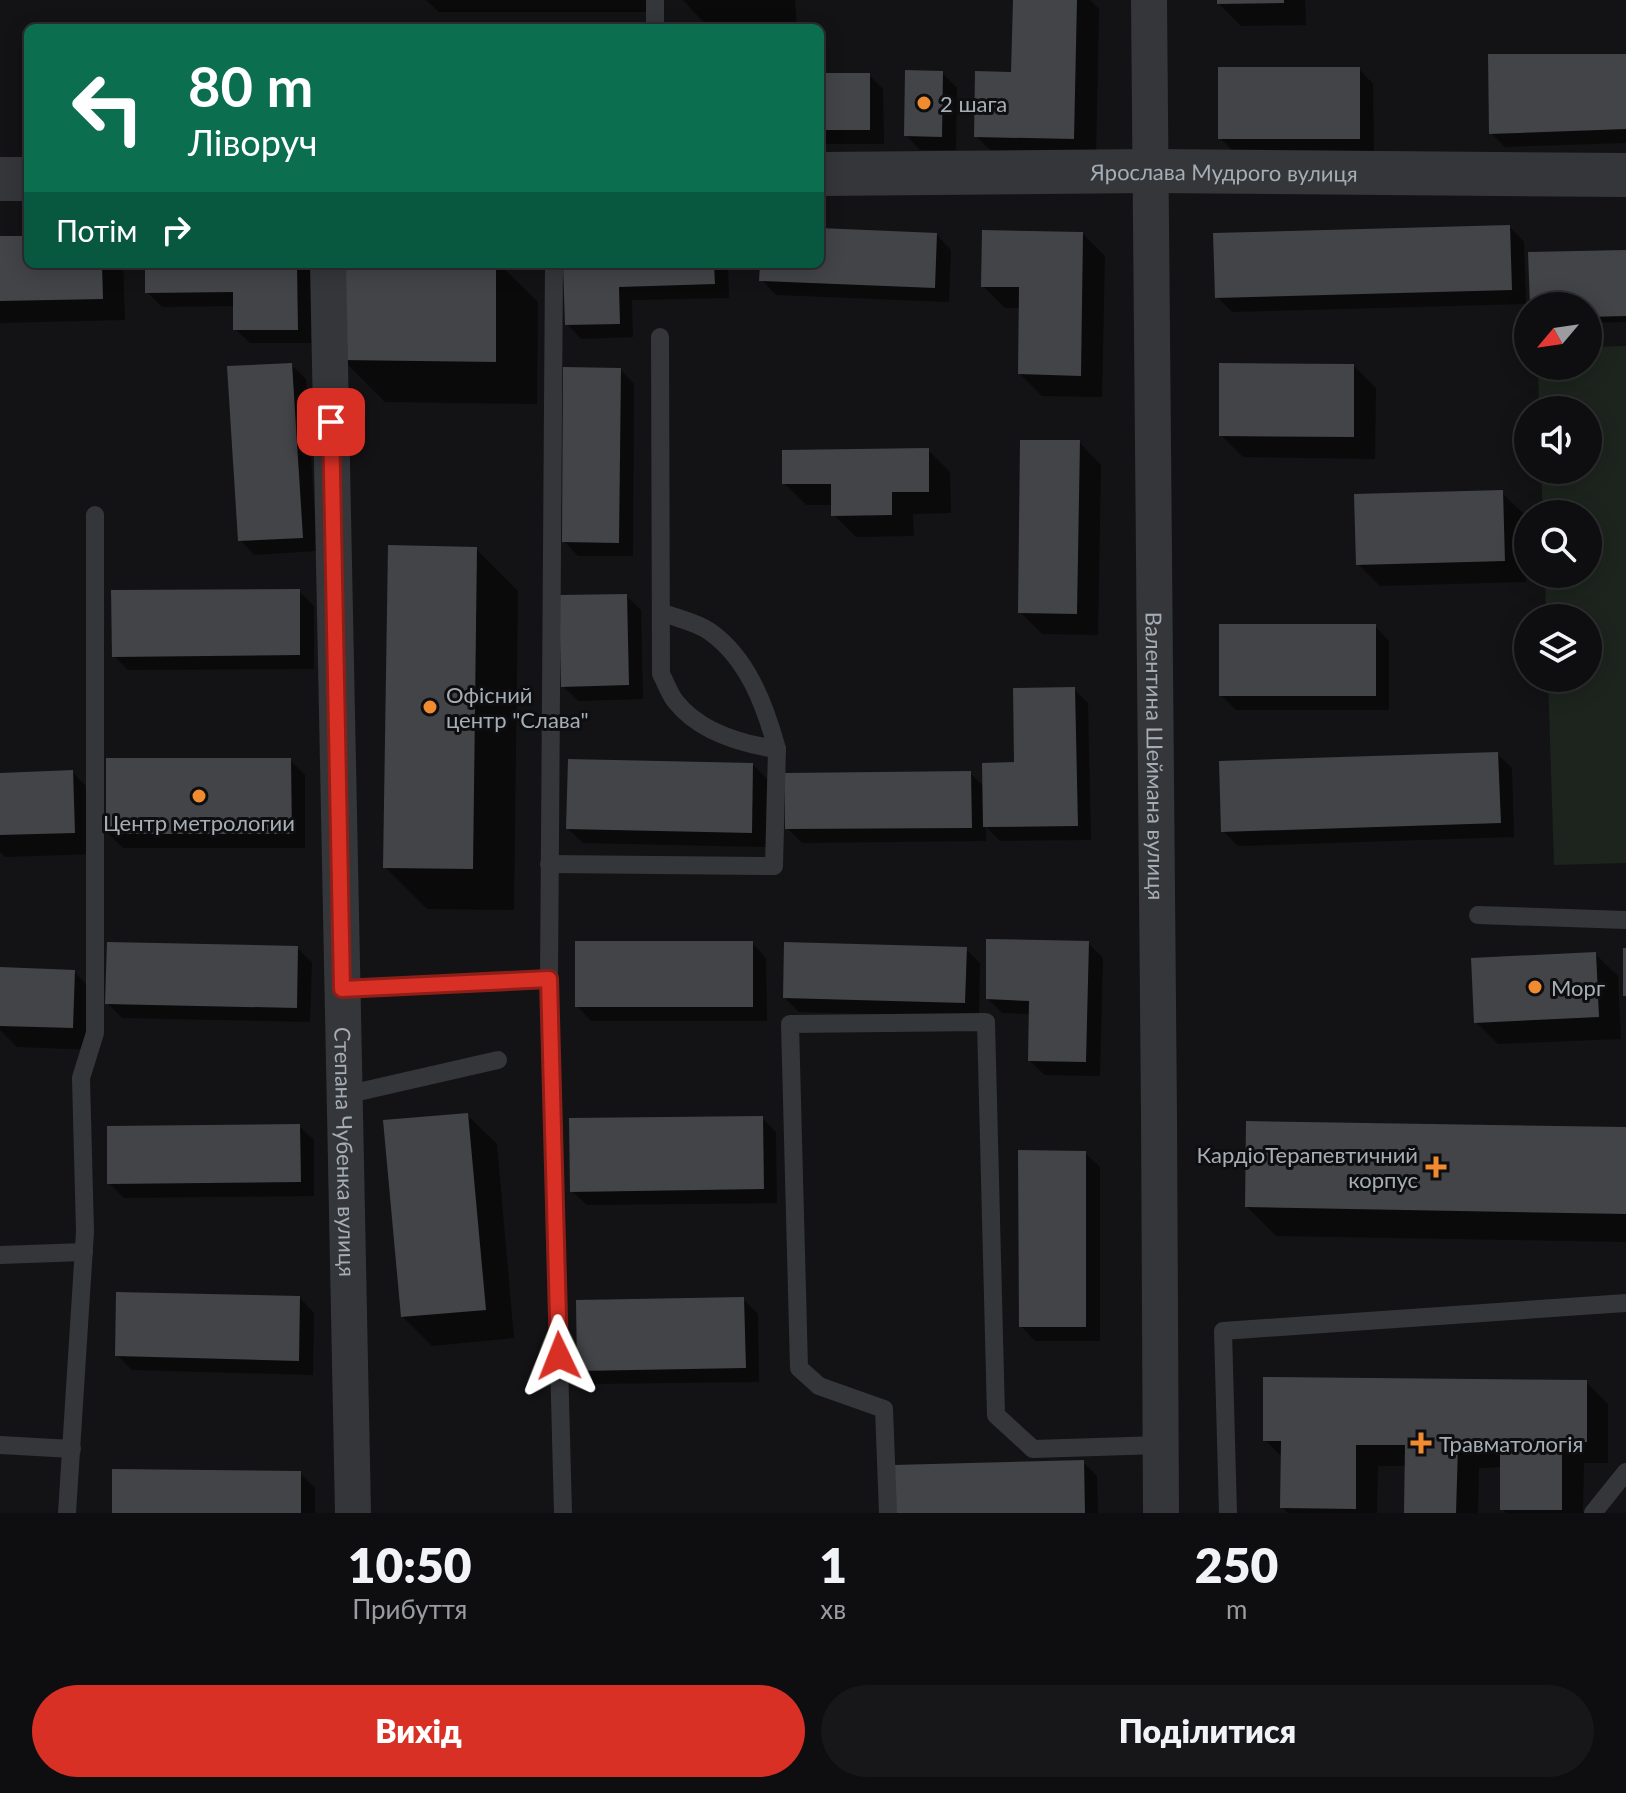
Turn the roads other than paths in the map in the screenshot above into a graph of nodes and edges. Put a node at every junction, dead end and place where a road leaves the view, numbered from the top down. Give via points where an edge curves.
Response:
1 (655, 0) edge
2 (1149, 0) edge
3 (655, 24) edge
4 (1151, 171) junction
5 (824, 174) edge
6 (1626, 175) edge
7 (0, 179) edge
8 (24, 179) edge
9 (328, 268) edge
10 (554, 268) edge
11 (660, 337) dead end
12 (95, 515) dead end
13 (661, 612) junction
14 (777, 749) junction
15 (549, 864) junction
16 (1478, 915) dead end
17 (1626, 920) edge
18 (549, 979) junction
19 (342, 989) junction
20 (498, 1060) dead end
21 (345, 1095) junction
22 (84, 1252) junction
23 (0, 1255) edge
24 (1626, 1303) edge
25 (0, 1445) edge
26 (1160, 1445) junction
27 (72, 1449) junction
28 (1626, 1472) edge
29 (67, 1513) edge
30 (353, 1513) edge
31 (563, 1513) edge
32 (888, 1513) edge
33 (1161, 1513) edge
34 (1228, 1513) edge
35 (1593, 1513) edge

1 - 3 lane
2 - 4 street, Валентина Шеймана вулиця
4 - 5 street, Ярослава Мудрого вулиця
4 - 6 street, Ярослава Мудрого вулиця
4 - 26 street, Валентина Шеймана вулиця
7 - 8 street
9 - 19 street, Степана Чубенка вулиця
10 - 15 lane
11 - 13 lane
12 - 22 lane via 95,1033 81,1078
13 - 14 lane via 707,630 730,650 755,685
13 - 14 lane via 661,674 676,702 703,726
14 - 15 lane via 774,866
15 - 18 lane
16 - 17 lane
18 - 19 lane
18 - 31 lane
19 - 21 street, Степана Чубенка вулиця
20 - 21 lane
21 - 30 street, Степана Чубенка вулиця
22 - 23 lane
22 - 27 lane
24 - 34 lane via 1223,1331
25 - 27 lane
26 - 32 lane via 1033,1449 996,1415 986,1022 790,1024 799,1368 819,1386 884,1409
26 - 33 street, Валентина Шеймана вулиця
27 - 29 lane
28 - 35 lane

